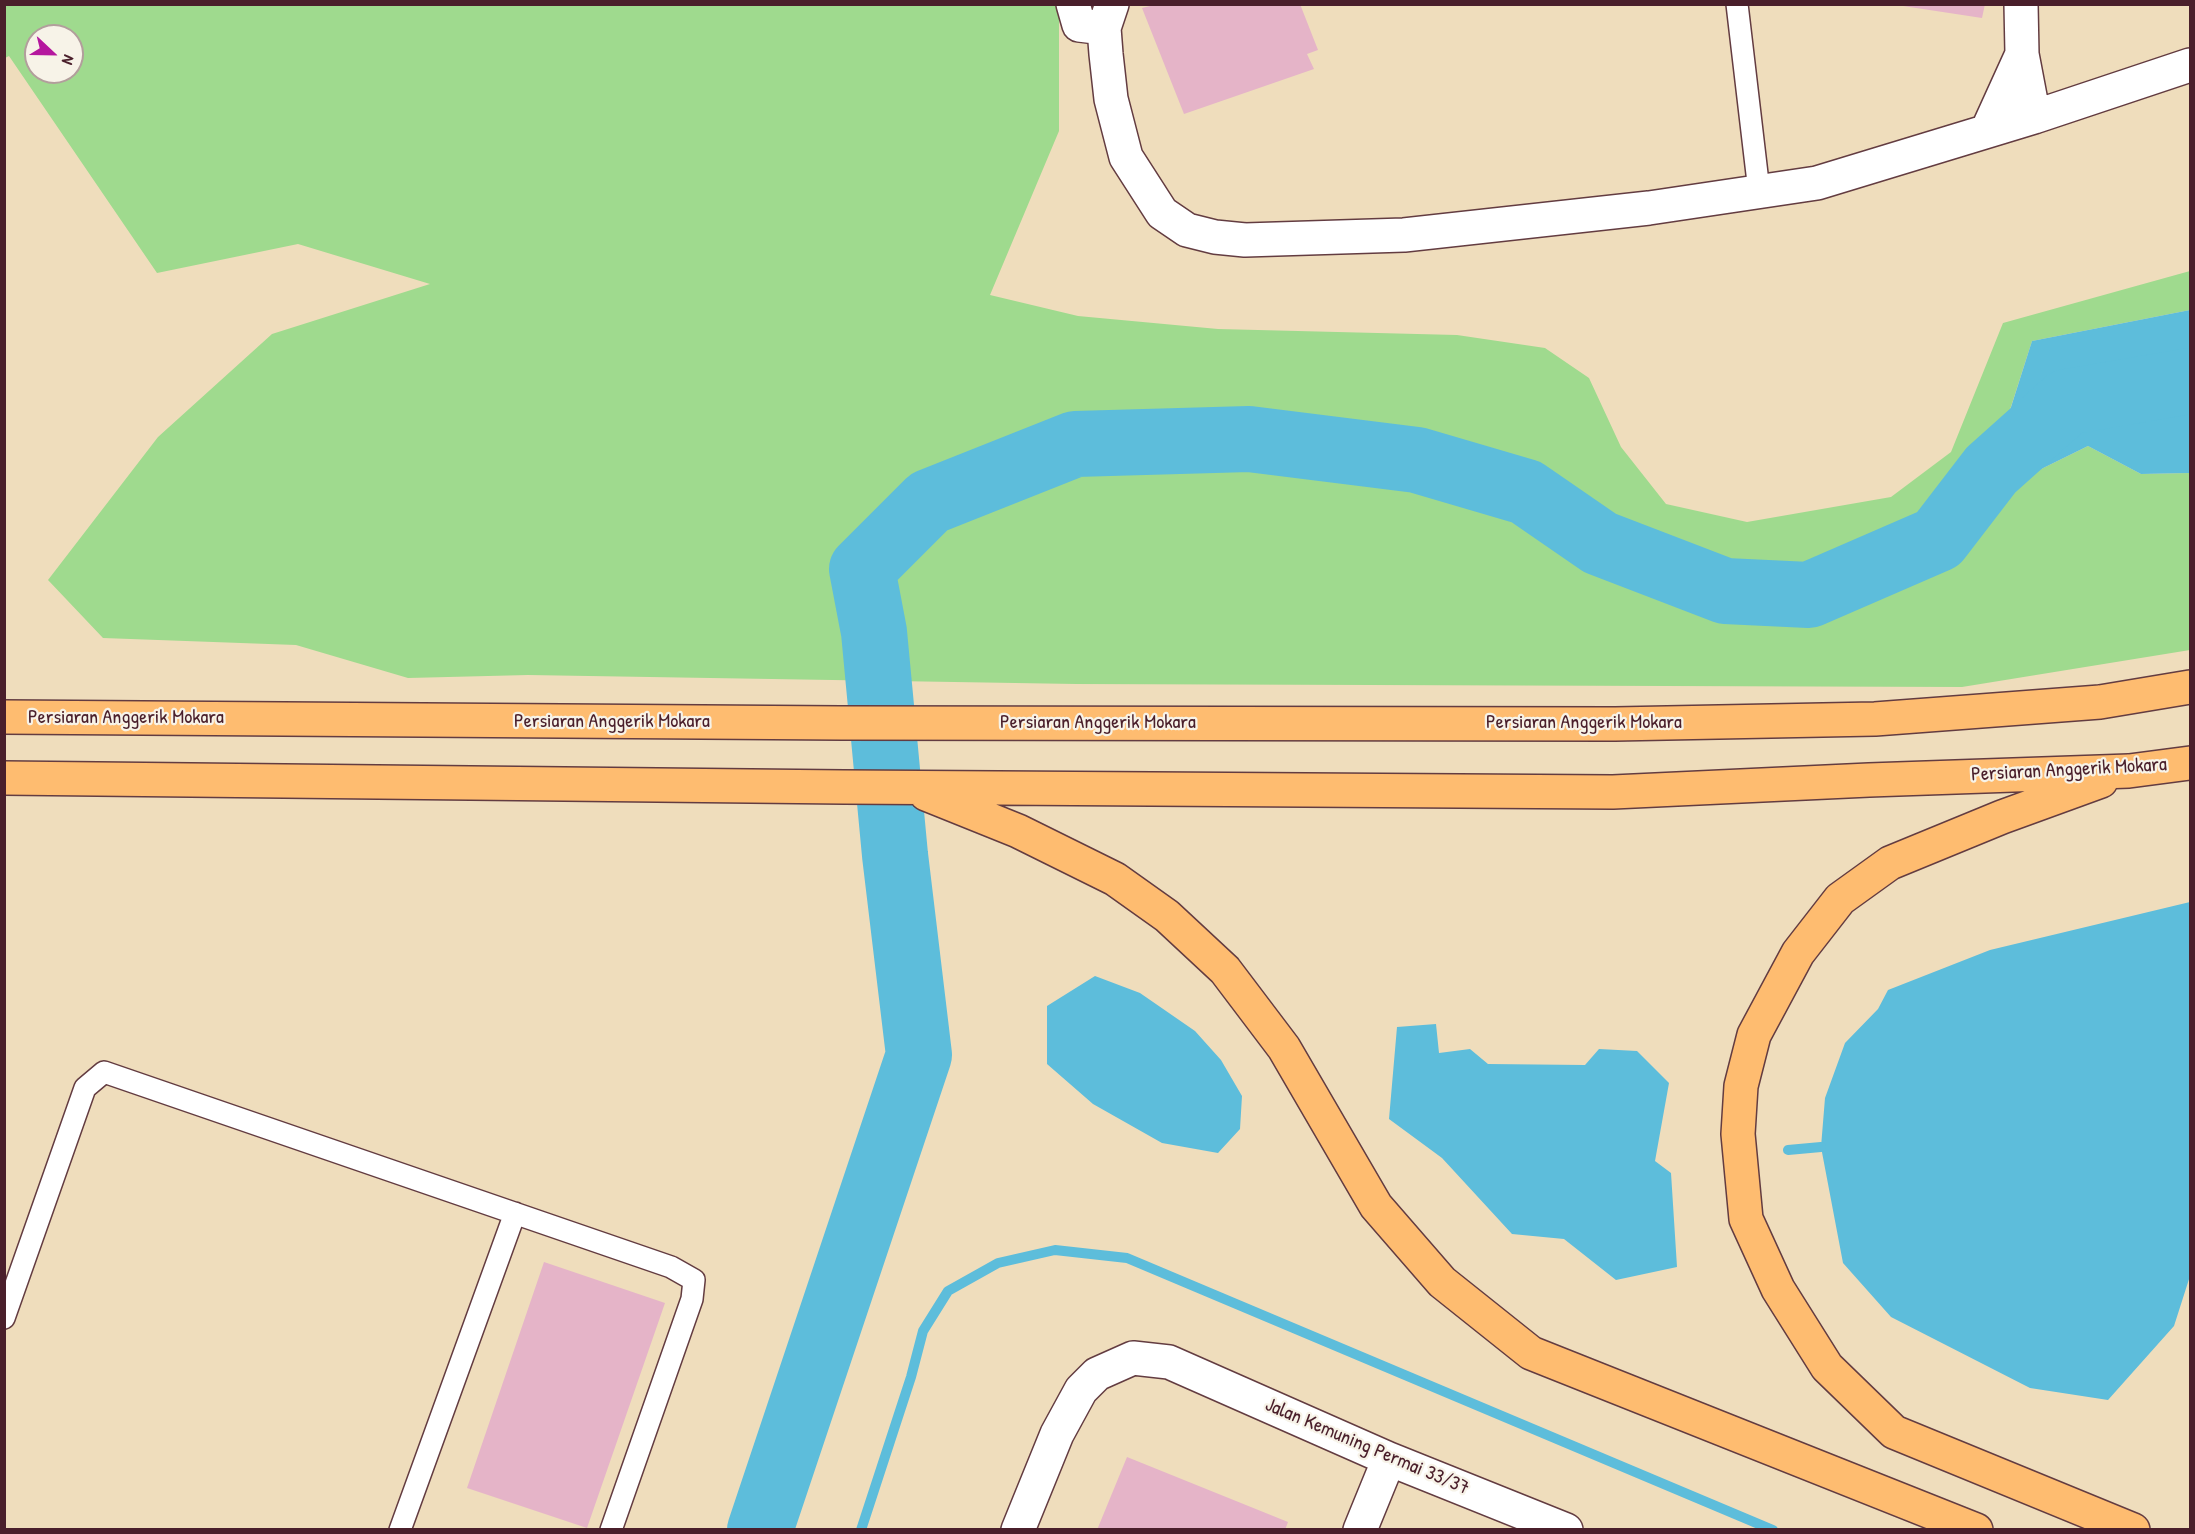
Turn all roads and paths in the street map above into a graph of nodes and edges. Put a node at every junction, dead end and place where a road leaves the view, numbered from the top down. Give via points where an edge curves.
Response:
1 (1073, 4) edge
2 (1737, 4) edge
3 (2021, 4) edge
4 (1108, 16) edge
5 (2022, 54) junction
6 (2190, 65) edge
7 (2034, 117) junction
8 (1987, 131) junction
9 (1759, 191) junction
10 (2190, 687) edge
11 (4, 717) edge
12 (2190, 763) edge
13 (2128, 771) junction
14 (4, 778) edge
15 (909, 788) junction
16 (515, 1213) junction
17 (4, 1318) edge
18 (1389, 1459) junction
19 (400, 1530) edge
20 (611, 1530) edge
21 (1018, 1530) edge
22 (1360, 1530) edge
23 (1566, 1530) edge
24 (1976, 1530) edge
25 (2133, 1530) edge

1 - 4 street via 1079,25
2 - 9 lane
3 - 5 street
4 - 9 street via 1111,99 1126,157 1162,213 1187,230 1245,240 1404,235 1649,208
5 - 7 street
5 - 8 street
6 - 7 street
7 - 8 street
8 - 9 street via 1817,183
10 - 11 main road, Persiaran Anggerik Mokara via 2100,702 1875,718 1615,724
12 - 13 main road, Persiaran Anggerik Mokara
13 - 15 main road, Persiaran Anggerik Mokara via 1613,792
13 - 25 main road via 1890,863 1840,899 1798,952 1755,1035 1741,1086 1738,1134 1746,1219 1778,1289 1827,1367 1894,1432
14 - 15 main road, Persiaran Anggerik Mokara
15 - 24 main road via 1018,831 1115,879 1167,916 1225,970 1284,1048 1376,1206 1442,1282 1532,1353
16 - 17 lane via 104,1072 85,1088
16 - 19 lane
16 - 20 lane via 671,1267 693,1280 692,1299
18 - 21 street, Jalan Kemuning Permai 33/37 via 1169,1362 1133,1358 1097,1374 1081,1390 1057,1434
18 - 22 street
18 - 23 street, Jalan Kemuning Permai 33/37

